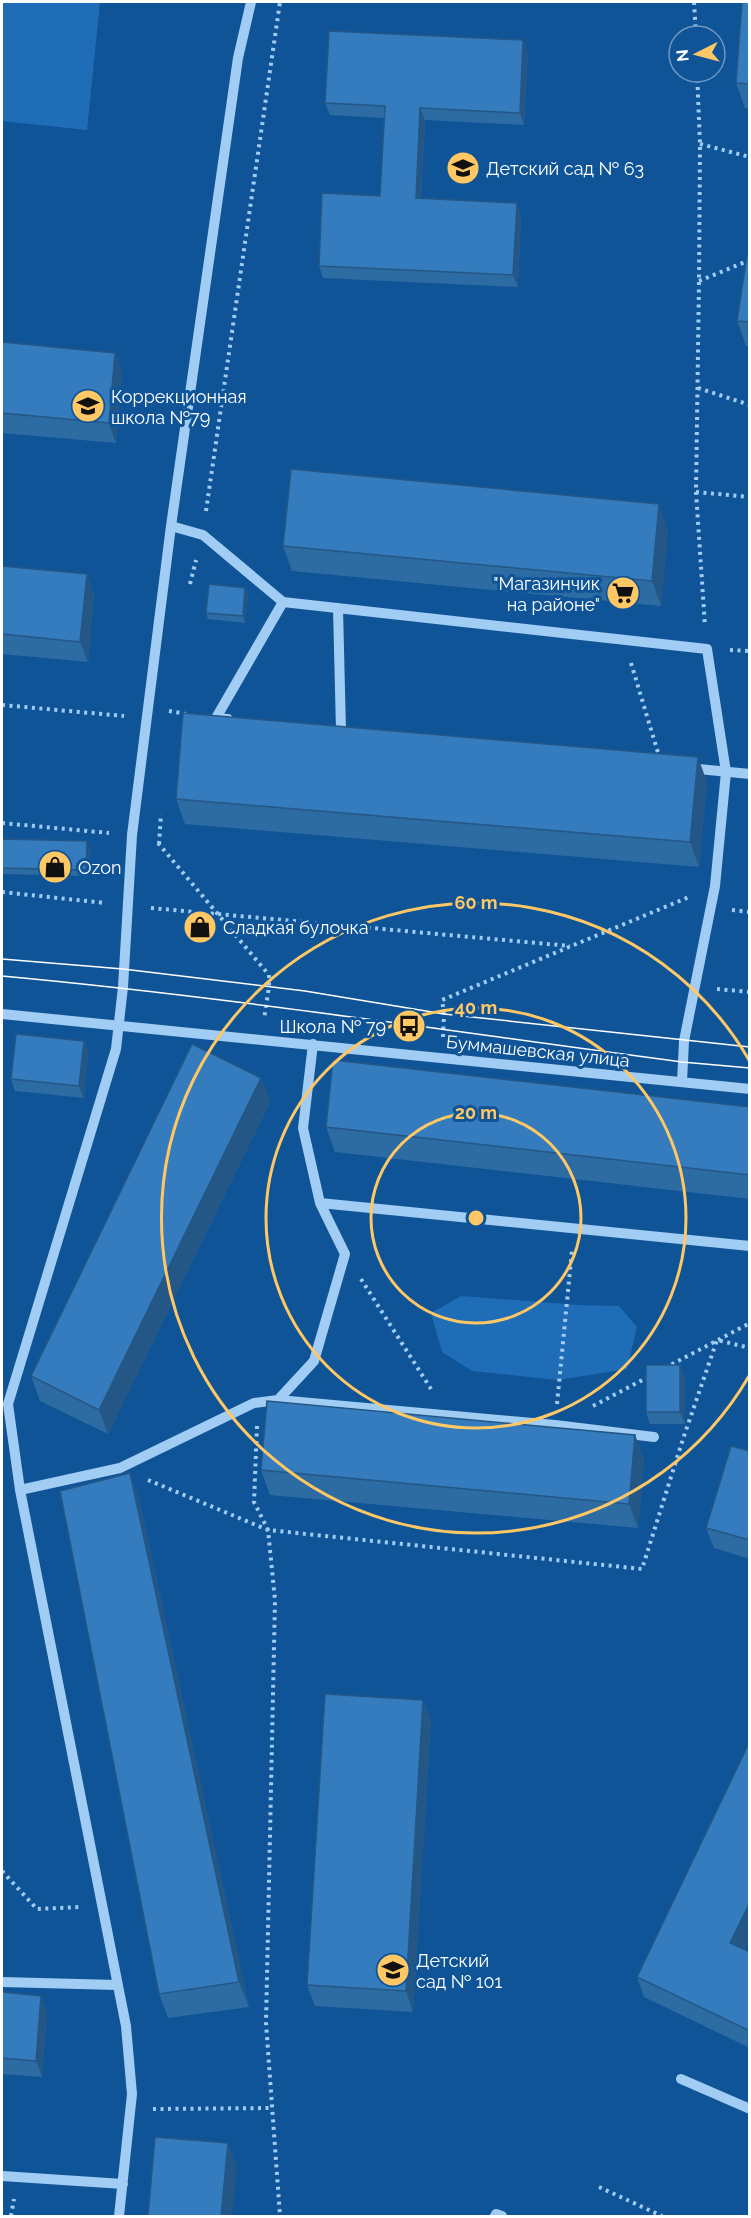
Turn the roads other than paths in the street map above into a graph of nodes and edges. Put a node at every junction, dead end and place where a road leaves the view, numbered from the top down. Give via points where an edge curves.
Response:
1 (251, 2) edge
2 (171, 526) junction
3 (283, 602) junction
4 (338, 608) junction
5 (239, 720) edge
6 (353, 733) edge
7 (662, 766) edge
8 (726, 772) junction
9 (750, 774) edge
10 (2, 1014) edge
11 (118, 1027) junction
12 (313, 1044) junction
13 (682, 1082) junction
14 (750, 1089) edge
15 (320, 1203) junction
16 (750, 1246) edge
17 (278, 1400) junction
18 (654, 1437) dead end
19 (20, 1490) junction
20 (2, 1982) edge
21 (117, 1985) junction
22 (681, 2079) dead end
23 (750, 2109) edge
24 (2, 2176) edge
25 (123, 2184) junction
26 (119, 2217) edge
27 (495, 2217) edge
28 (502, 2217) edge

1 - 2 street via 238,58
2 - 3 street via 203,535
2 - 11 street via 132,835
3 - 4 street
3 - 5 street via 216,718
4 - 6 street via 335,731
4 - 8 street via 707,650
7 - 8 street
8 - 9 street
8 - 13 street via 715,886 684,1041
10 - 11 street, Буммашевская улица
11 - 12 street, Буммашевская улица
11 - 19 street via 116,1049 8,1404
12 - 13 street, Буммашевская улица
12 - 15 street via 303,1128
13 - 14 street, Буммашевская улица
15 - 16 street
15 - 17 street via 345,1254 314,1361
17 - 18 street
17 - 19 street via 254,1403 120,1468
19 - 21 street
20 - 21 street
21 - 25 street via 126,2026 132,2094
22 - 23 street
24 - 25 street
25 - 26 street
27 - 28 street

